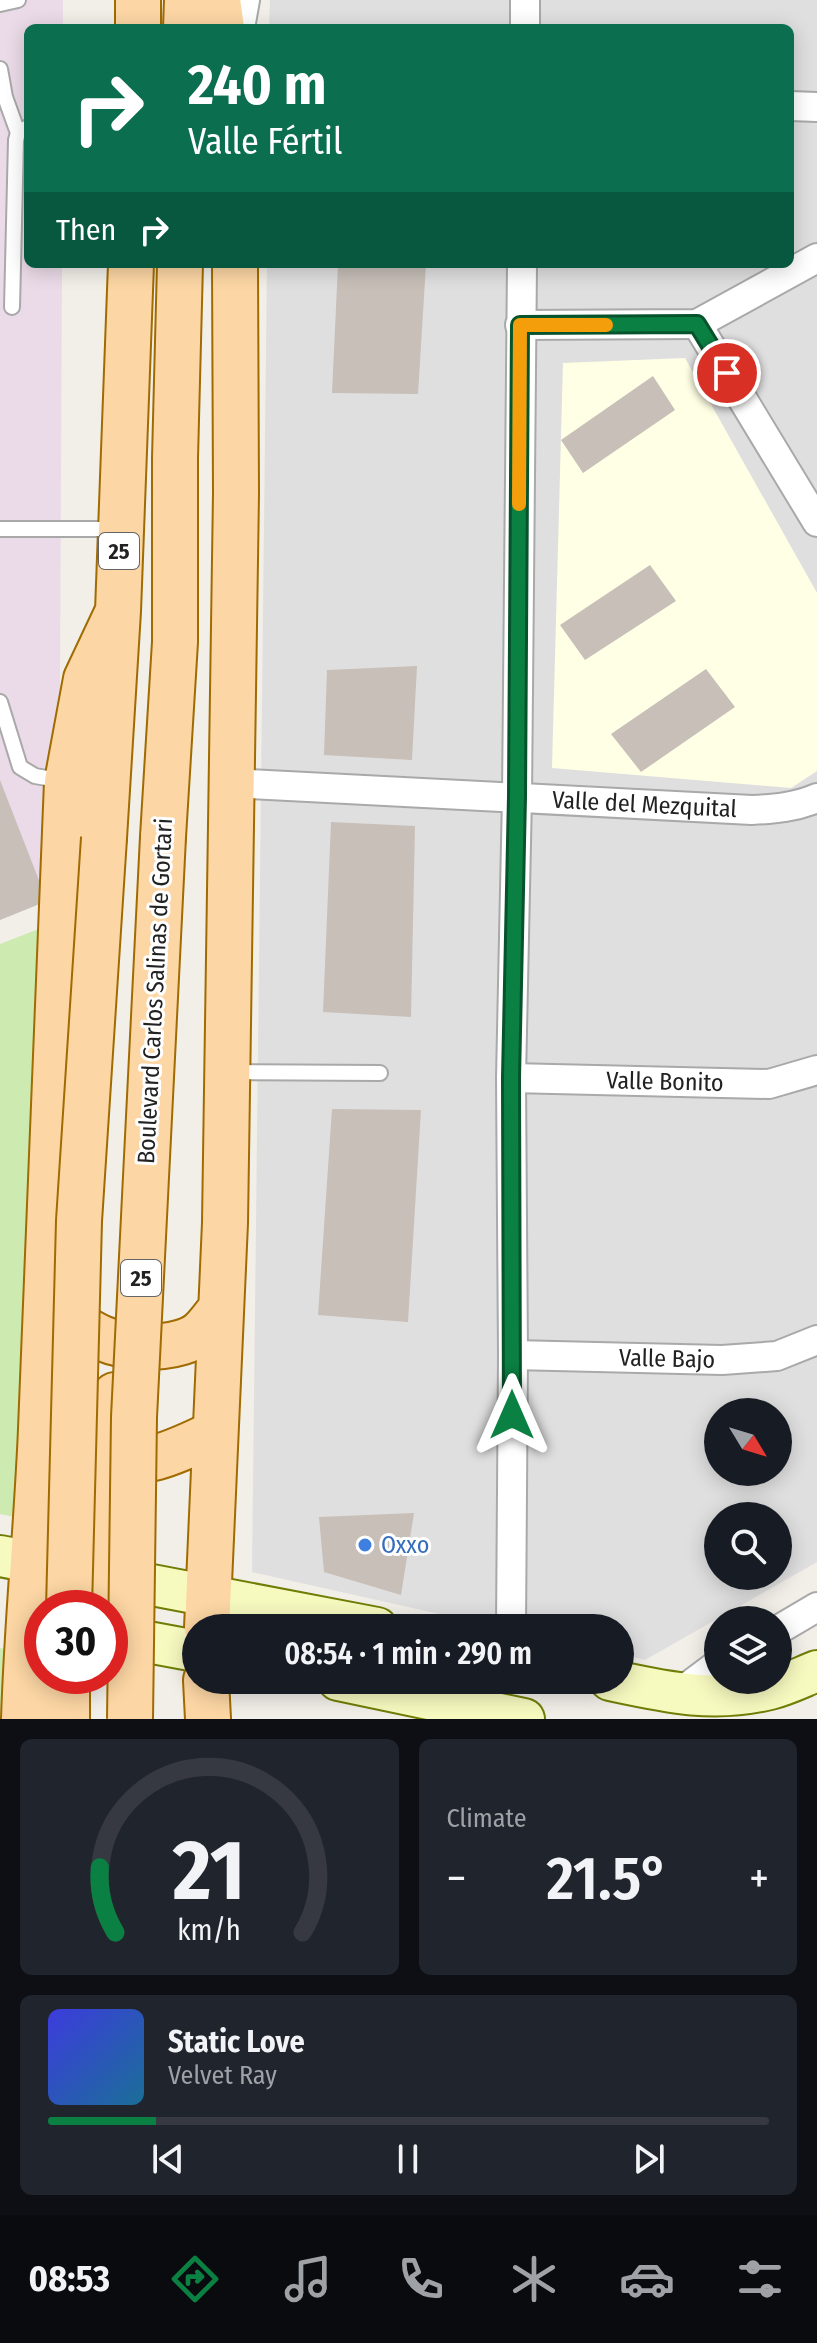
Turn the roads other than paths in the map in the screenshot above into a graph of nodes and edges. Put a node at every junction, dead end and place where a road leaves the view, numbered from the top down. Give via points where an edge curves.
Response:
1 (18, 0) edge
2 (138, 0) edge
3 (187, 0) edge
4 (218, 0) edge
5 (245, 0) edge
6 (525, 0) edge
7 (0, 4) edge
8 (138, 24) edge
9 (186, 24) edge
10 (221, 24) edge
11 (241, 24) edge
12 (525, 24) edge
13 (0, 69) edge
14 (794, 106) edge
15 (817, 107) edge
16 (23, 130) edge
17 (817, 258) edge
18 (131, 268) edge
19 (180, 268) edge
20 (235, 268) edge
21 (522, 268) edge
22 (12, 307) dead end
23 (697, 324) junction
24 (520, 325) junction
25 (817, 521) edge
26 (0, 529) edge
27 (119, 529) junction
28 (118, 611) junction
29 (0, 702) edge
30 (67, 782) junction
31 (231, 783) junction
32 (517, 796) junction
33 (817, 798) edge
34 (817, 1070) edge
35 (227, 1072) junction
36 (380, 1073) dead end
37 (511, 1078) junction
38 (45, 1298) junction
39 (220, 1310) junction
40 (817, 1340) edge
41 (117, 1345) junction
42 (513, 1355) junction
43 (41, 1430) junction
44 (215, 1433) junction
45 (111, 1462) junction
46 (17, 1560) edge
47 (69, 1590) edge
48 (70, 1590) edge
49 (114, 1590) edge
50 (817, 1607) edge
51 (208, 1612) edge
52 (229, 1614) edge
53 (511, 1614) edge
54 (128, 1615) edge
55 (23, 1619) edge
56 (128, 1621) edge
57 (792, 1622) edge
58 (182, 1645) edge
59 (817, 1671) edge
60 (704, 1674) edge
61 (634, 1685) edge
62 (67, 1694) edge
63 (207, 1694) edge
64 (405, 1694) edge
65 (678, 1694) junction
66 (24, 1719) edge
67 (67, 1719) edge
68 (130, 1719) edge
69 (208, 1719) edge
70 (524, 1719) edge

1 - 7 lane
2 - 8 main road
3 - 9 main road
4 - 10 main road
5 - 11 street
6 - 12 street
13 - 16 lane via 5,97
14 - 15 street
16 - 22 lane via 16,140
17 - 23 street
18 - 27 main road, 25
19 - 68 main road, Boulevard Carlos Salinas de Gortari / 25, bridge via 175,642 134,1417
20 - 31 main road
21 - 24 street
23 - 24 street
23 - 25 street
24 - 32 street
26 - 27 lane
27 - 28 main road, 25
28 - 30 main road via 86,679
28 - 47 main road, 25, bridge via 79,1221
29 - 30 lane via 20,767 35,776
30 - 38 main road
31 - 32 street, Valle del Mezquital
31 - 35 main road
32 - 33 street, Valle del Mezquital via 752,810
32 - 37 street
34 - 37 street, Valle Bonito via 769,1084
35 - 36 lane
35 - 39 main road
37 - 42 street
38 - 41 main road via 76,1325
38 - 43 main road
39 - 41 main road via 198,1335 173,1345
39 - 44 main road
40 - 42 street, Valle Bajo via 777,1356 722,1360
41 - 45 main road
42 - 53 street
43 - 45 main road via 74,1450
43 - 46 main road
44 - 45 main road via 168,1456
44 - 51 main road
45 - 49 main road
46 - 48 main road
46 - 55 main road
50 - 57 street
51 - 52 main road
51 - 54 main road
55 - 66 main road
56 - 58 main road
59 - 65 main road via 773,1689 735,1696
60 - 65 street
61 - 65 main road
62 - 67 main road
63 - 69 main road
64 - 70 main road

